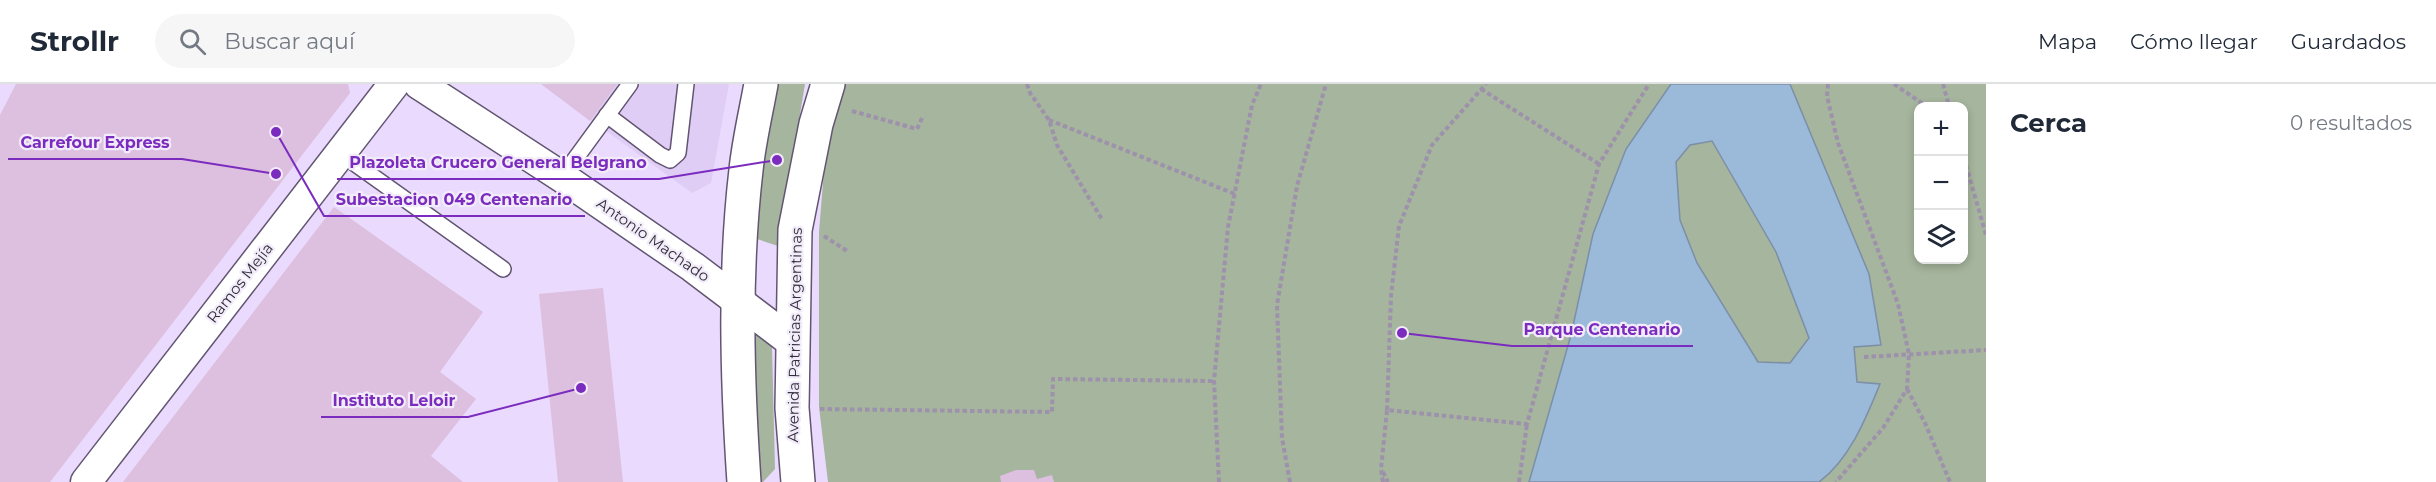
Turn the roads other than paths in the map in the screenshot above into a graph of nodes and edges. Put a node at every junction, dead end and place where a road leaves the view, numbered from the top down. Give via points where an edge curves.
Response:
1 (394, 84) edge
2 (419, 84) edge
3 (630, 84) edge
4 (686, 84) edge
5 (761, 84) edge
6 (825, 93) edge
7 (607, 115) junction
8 (340, 153) junction
9 (562, 177) junction
10 (503, 269) dead end
11 (739, 301) junction
12 (792, 342) junction
13 (794, 479) edge
14 (86, 482) edge
15 (744, 482) edge

1 - 8 street, Ramos Mejía
2 - 9 street, Antonio Machado
3 - 7 lane
4 - 7 lane via 678,153 670,160
5 - 11 main road via 746,167
6 - 12 main road, Avenida Patricias Argentinas via 795,230
7 - 9 lane
8 - 10 lane
8 - 14 street, Ramos Mejía
9 - 11 street, Antonio Machado
11 - 12 street, Antonio Machado
11 - 15 main road via 738,395
12 - 13 main road, Avenida Patricias Argentinas

